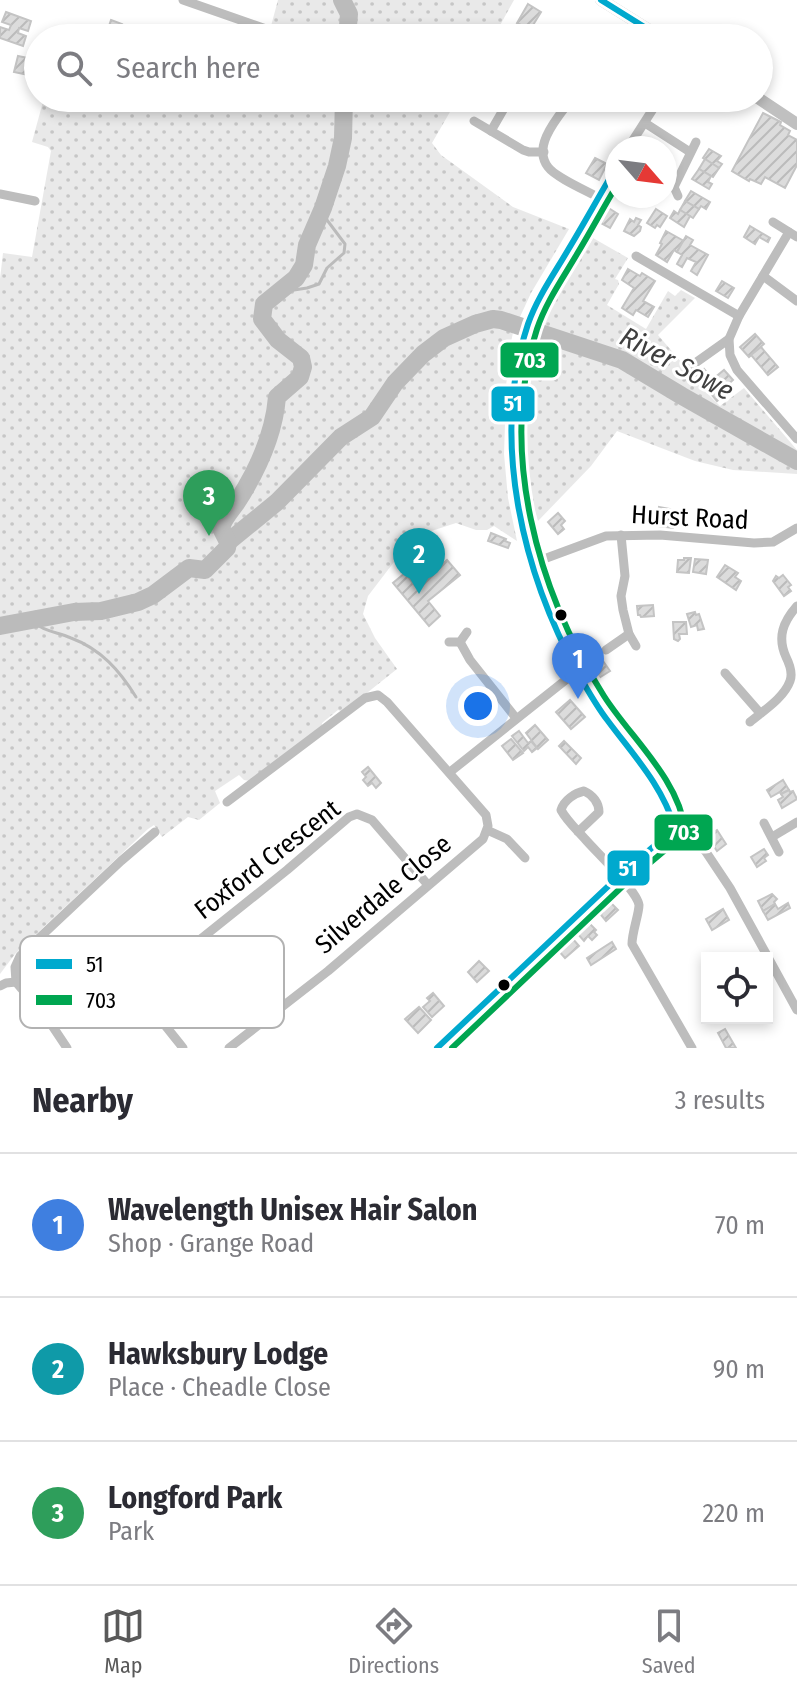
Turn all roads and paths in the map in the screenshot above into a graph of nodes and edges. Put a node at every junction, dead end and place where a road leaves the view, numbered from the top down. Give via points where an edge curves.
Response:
1 (183, 0) edge
2 (601, 0) edge
3 (243, 24) edge
4 (640, 24) edge
5 (773, 108) edge
6 (502, 112) edge
7 (563, 112) edge
8 (652, 112) edge
9 (474, 121) dead end
10 (645, 123) junction
11 (797, 123) edge
12 (491, 131) junction
13 (636, 136) edge
14 (696, 142) dead end
15 (544, 152) junction
16 (690, 152) junction
17 (677, 179) edge
18 (605, 186) edge
19 (0, 194) edge
20 (598, 197) junction
21 (35, 201) dead end
22 (773, 222) dead end
23 (793, 234) edge
24 (636, 256) dead end
25 (763, 276) junction
26 (797, 301) edge
27 (739, 316) junction
28 (729, 339) junction
29 (691, 366) dead end
30 (797, 439) edge
31 (796, 529) edge
32 (621, 535) junction
33 (533, 563) junction
34 (797, 606) edge
35 (467, 632) dead end
36 (629, 634) junction
37 (449, 642) dead end
38 (460, 642) junction
39 (636, 646) dead end
40 (606, 650) dead end
41 (577, 671) junction
42 (725, 673) dead end
43 (760, 713) junction
44 (516, 718) junction
45 (750, 722) dead end
46 (450, 772) junction
47 (227, 802) dead end
48 (797, 822) edge
49 (764, 823) dead end
50 (675, 828) junction
51 (487, 830) junction
52 (155, 832) dead end
53 (578, 832) junction
54 (772, 837) junction
55 (779, 852) dead end
56 (525, 858) dead end
57 (619, 876) junction
58 (428, 885) junction
59 (41, 936) edge
60 (204, 936) edge
61 (20, 956) edge
62 (16, 982) junction
63 (0, 986) edge
64 (20, 987) edge
65 (284, 1005) edge
66 (797, 1010) edge
67 (54, 1028) edge
68 (168, 1028) edge
69 (255, 1028) edge
70 (67, 1048) edge
71 (183, 1048) edge
72 (229, 1048) edge
73 (437, 1048) edge
74 (692, 1048) edge

1 - 3 street
2 - 4 main road
5 - 11 main road
6 - 12 street
7 - 15 street via 545,138
8 - 10 street
9 - 12 street
10 - 13 street
10 - 16 street
12 - 15 street via 523,150
14 - 16 street
15 - 20 street via 548,168
16 - 17 street
18 - 20 street
19 - 21 street
20 - 33 street via 529,321 514,379 513,458
22 - 23 street
23 - 25 street
24 - 27 street
25 - 26 street
25 - 27 street
27 - 28 street
28 - 29 street
28 - 30 street via 737,370
31 - 32 street, Hurst Road via 773,542 754,543
32 - 33 street, Hurst Road
32 - 36 street via 621,596
33 - 41 street
34 - 43 street via 781,631 791,678
35 - 38 street
36 - 39 street
36 - 40 street
37 - 38 street
38 - 44 street
41 - 44 street
41 - 50 street via 659,788
42 - 43 street
43 - 45 street
44 - 46 street
46 - 47 street, Silverdale Close via 378,695 365,698
46 - 51 street, Silverdale Close via 486,815
48 - 54 street
49 - 54 street
50 - 57 street
50 - 66 street via 706,852
51 - 56 street, Silverdale Close via 507,839
51 - 58 street, Silverdale Close
52 - 59 street
53 - 53 street via 599,812 584,791 561,810
53 - 57 street
54 - 55 street
57 - 73 street
57 - 74 street via 639,907 632,944
58 - 60 street, Foxford Crescent via 372,820 357,814
58 - 65 street, Silverdale Close
61 - 62 street
62 - 63 street
62 - 64 street
67 - 70 street
68 - 71 street, Foxford Crescent
69 - 72 street, Silverdale Close

